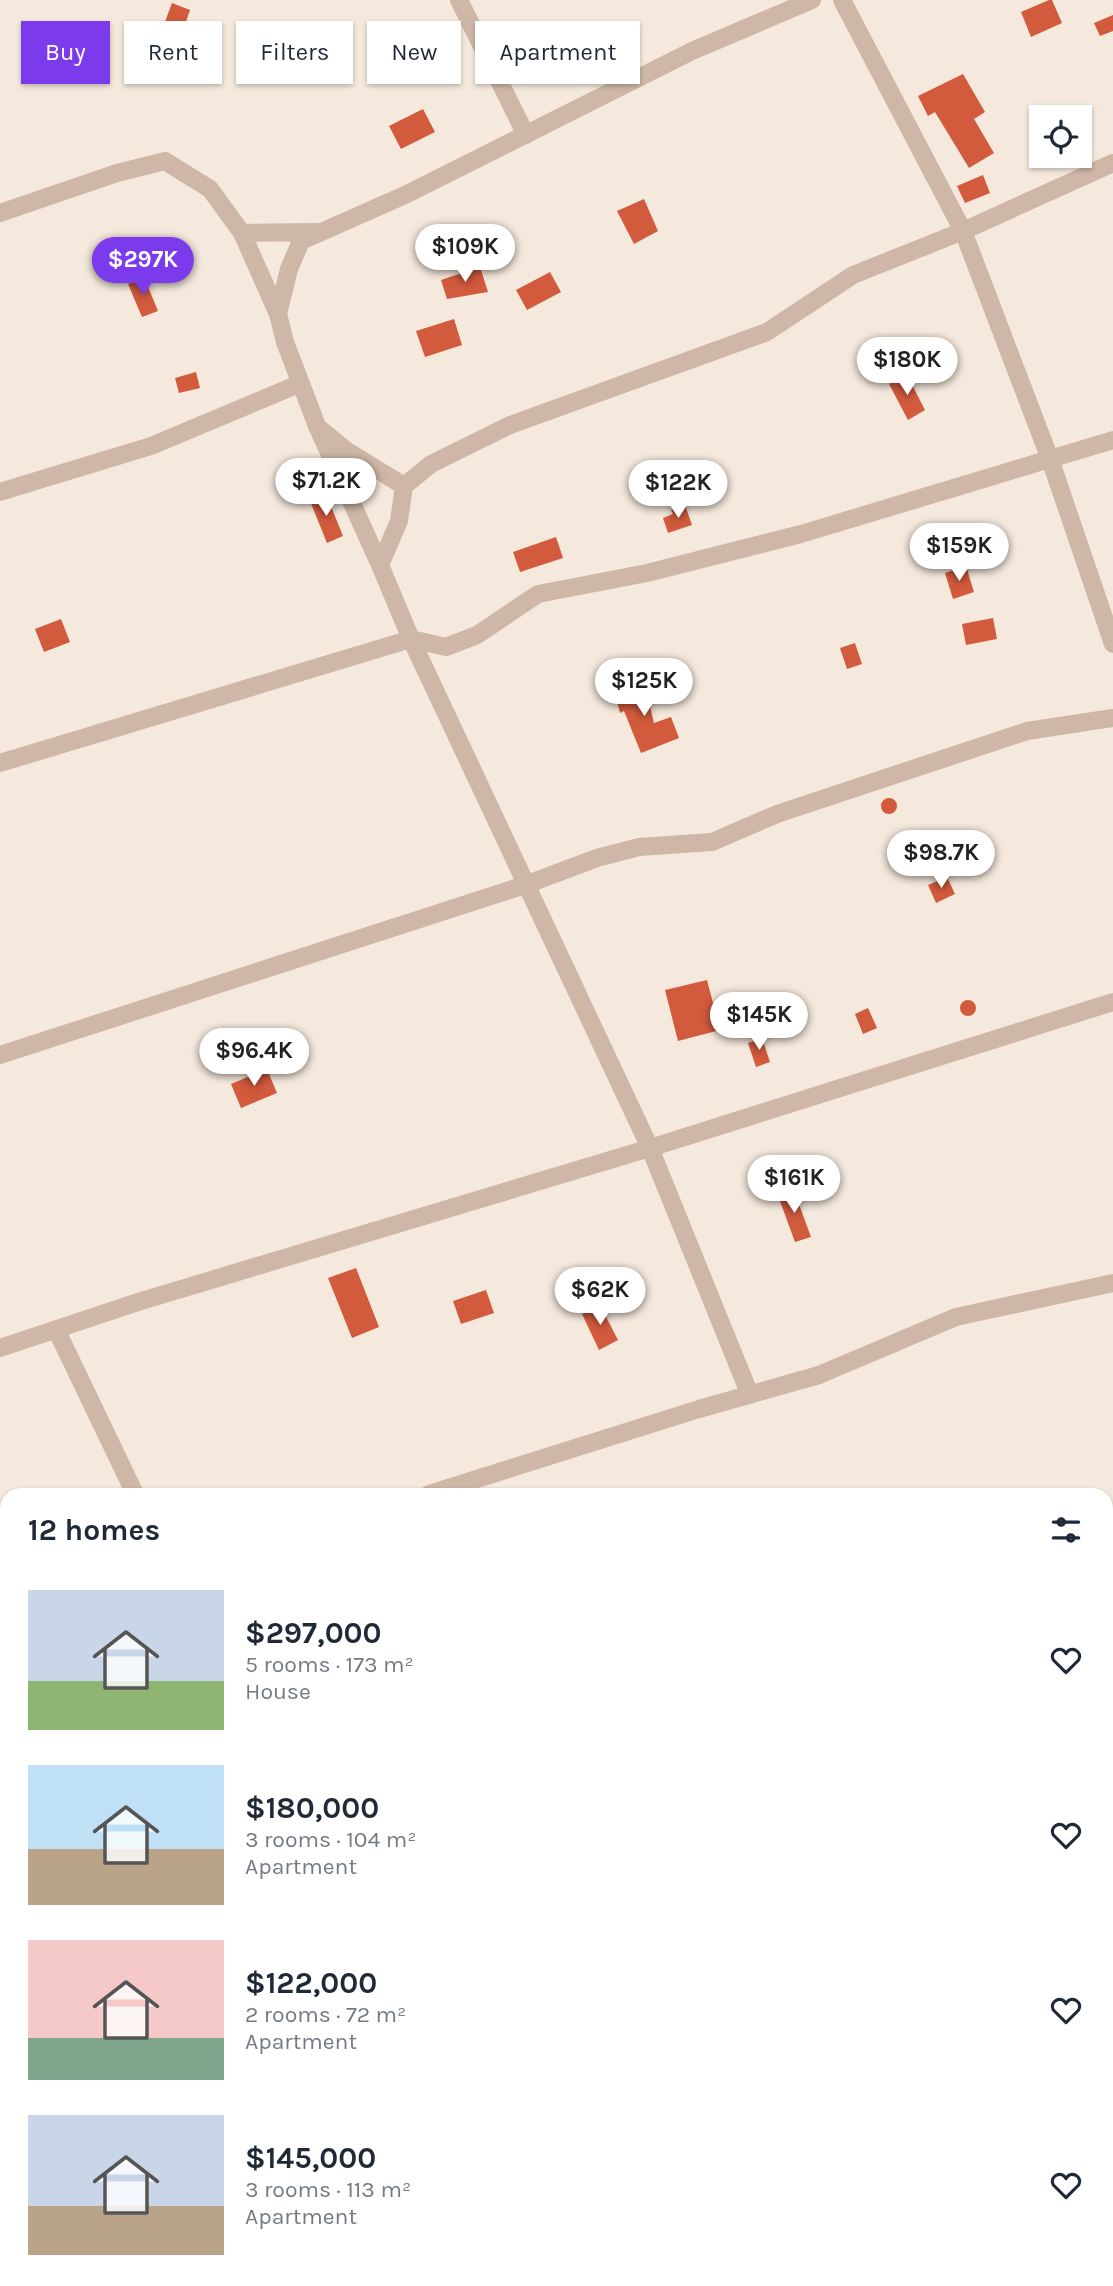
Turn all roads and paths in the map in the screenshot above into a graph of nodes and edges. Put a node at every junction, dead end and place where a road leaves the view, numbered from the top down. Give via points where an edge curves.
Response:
1 (459, 0) edge
2 (812, 0) edge
3 (842, 0) edge
4 (526, 135) junction
5 (1113, 163) edge
6 (0, 213) edge
7 (963, 231) junction
8 (320, 232) junction
9 (242, 233) junction
10 (278, 314) junction
11 (299, 384) junction
12 (317, 426) junction
13 (1113, 440) edge
14 (1050, 459) junction
15 (404, 486) junction
16 (0, 492) edge
17 (380, 565) junction
18 (411, 639) junction
19 (1113, 644) edge
20 (1113, 718) edge
21 (0, 763) edge
22 (525, 885) junction
23 (1113, 1002) edge
24 (0, 1055) edge
25 (650, 1148) junction
26 (1113, 1283) edge
27 (56, 1329) junction
28 (0, 1348) edge
29 (750, 1395) junction
30 (132, 1488) edge
31 (448, 1488) edge

1 - 4 street
2 - 4 street via 692,51
3 - 7 street
4 - 8 street
5 - 7 street
6 - 9 street via 165,161 210,189
7 - 14 street
7 - 15 street via 853,275 767,332 510,425 430,464
8 - 9 street
8 - 10 street via 302,241 289,269
9 - 10 street
10 - 11 street
11 - 12 street
11 - 16 street via 151,446
12 - 15 street
12 - 17 street
13 - 14 street
14 - 18 street via 801,534 647,573 538,594 477,635 446,647
14 - 19 street
15 - 17 street via 399,520
17 - 18 street
18 - 21 street
18 - 22 street
20 - 22 street via 1027,731 790,809 712,842 639,847
22 - 24 street
22 - 25 street
23 - 25 street
25 - 27 street
25 - 29 street
26 - 29 street via 956,1317 819,1375
27 - 28 street
27 - 30 street
29 - 31 street

